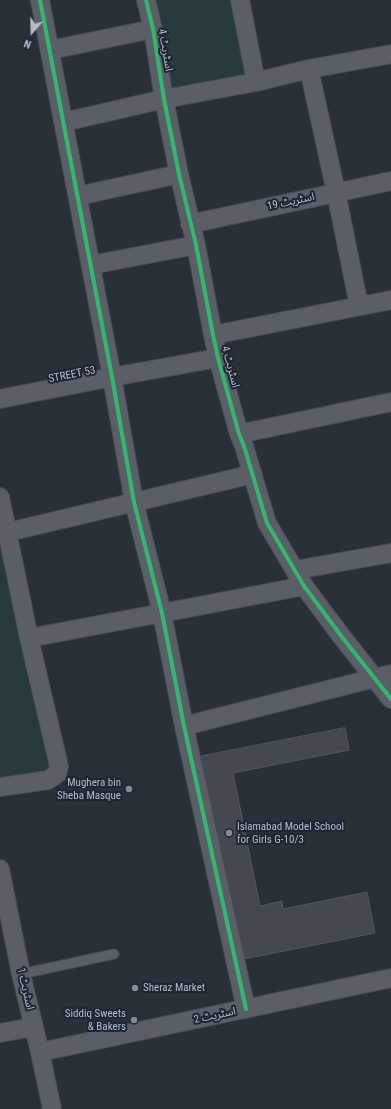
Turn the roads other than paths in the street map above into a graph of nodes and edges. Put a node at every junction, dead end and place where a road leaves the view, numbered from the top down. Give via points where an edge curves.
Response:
1 (40, 0) edge
2 (146, 0) edge
3 (240, 0) edge
4 (153, 29) junction
5 (50, 50) junction
6 (391, 54) edge
7 (309, 69) junction
8 (256, 82) junction
9 (164, 99) junction
10 (64, 122) junction
11 (179, 174) junction
12 (391, 181) edge
13 (336, 192) junction
14 (78, 196) junction
15 (190, 224) junction
16 (196, 245) junction
17 (91, 265) junction
18 (391, 300) edge
19 (359, 306) junction
20 (212, 335) junction
21 (218, 358) junction
22 (112, 376) junction
23 (0, 399) edge
24 (391, 402) edge
25 (240, 434) junction
26 (253, 474) junction
27 (0, 497) edge
28 (134, 502) junction
29 (4, 533) edge
30 (391, 554) edge
31 (299, 578) junction
32 (162, 613) junction
33 (29, 638) junction
34 (382, 676) edge
35 (391, 699) edge
36 (184, 726) junction
37 (0, 787) edge
38 (0, 872) edge
39 (114, 954) dead end
40 (21, 974) junction
41 (391, 978) edge
42 (246, 1009) junction
43 (34, 1027) junction
44 (0, 1034) edge
45 (40, 1052) junction
46 (52, 1109) edge

1 - 5 street
2 - 4 street, اسٹریٹ 4
3 - 8 street
4 - 5 street
4 - 9 street, اسٹریٹ 4
5 - 10 street
6 - 7 street
7 - 8 street
7 - 13 street
8 - 9 street
9 - 10 street
9 - 11 street, اسٹریٹ 4
10 - 14 street
11 - 14 street
11 - 15 street, اسٹریٹ 4
12 - 13 street, اسٹریٹ 19
13 - 15 street, اسٹریٹ 19
13 - 19 street
14 - 17 street
15 - 16 street, اسٹریٹ 4
16 - 17 street
16 - 20 street, اسٹریٹ 4
17 - 22 street
18 - 19 street
19 - 20 street
20 - 21 street, اسٹریٹ 4
21 - 22 street, STREET 53
21 - 25 street, اسٹریٹ 4
22 - 23 street, STREET 53
22 - 28 street
24 - 25 street
25 - 26 street, اسٹریٹ 4
26 - 28 street
26 - 31 street, اسٹریٹ 4 via 267,523
27 - 29 street
28 - 29 street
28 - 32 street
29 - 33 street
30 - 31 street
31 - 32 street
31 - 34 street, اسٹریٹ 4 via 342,638
32 - 33 street
32 - 36 street
33 - 37 street via 58,766 57,774 48,780
34 - 35 street, اسٹریٹ 4
34 - 36 street
36 - 42 street
38 - 40 street, اسٹریٹ 1
39 - 40 lane
40 - 43 street, اسٹریٹ 1
41 - 42 street, اسٹریٹ 2
42 - 45 street, اسٹریٹ 2
43 - 44 street
43 - 45 street, اسٹریٹ 1
45 - 46 street, اسٹریٹ 1

